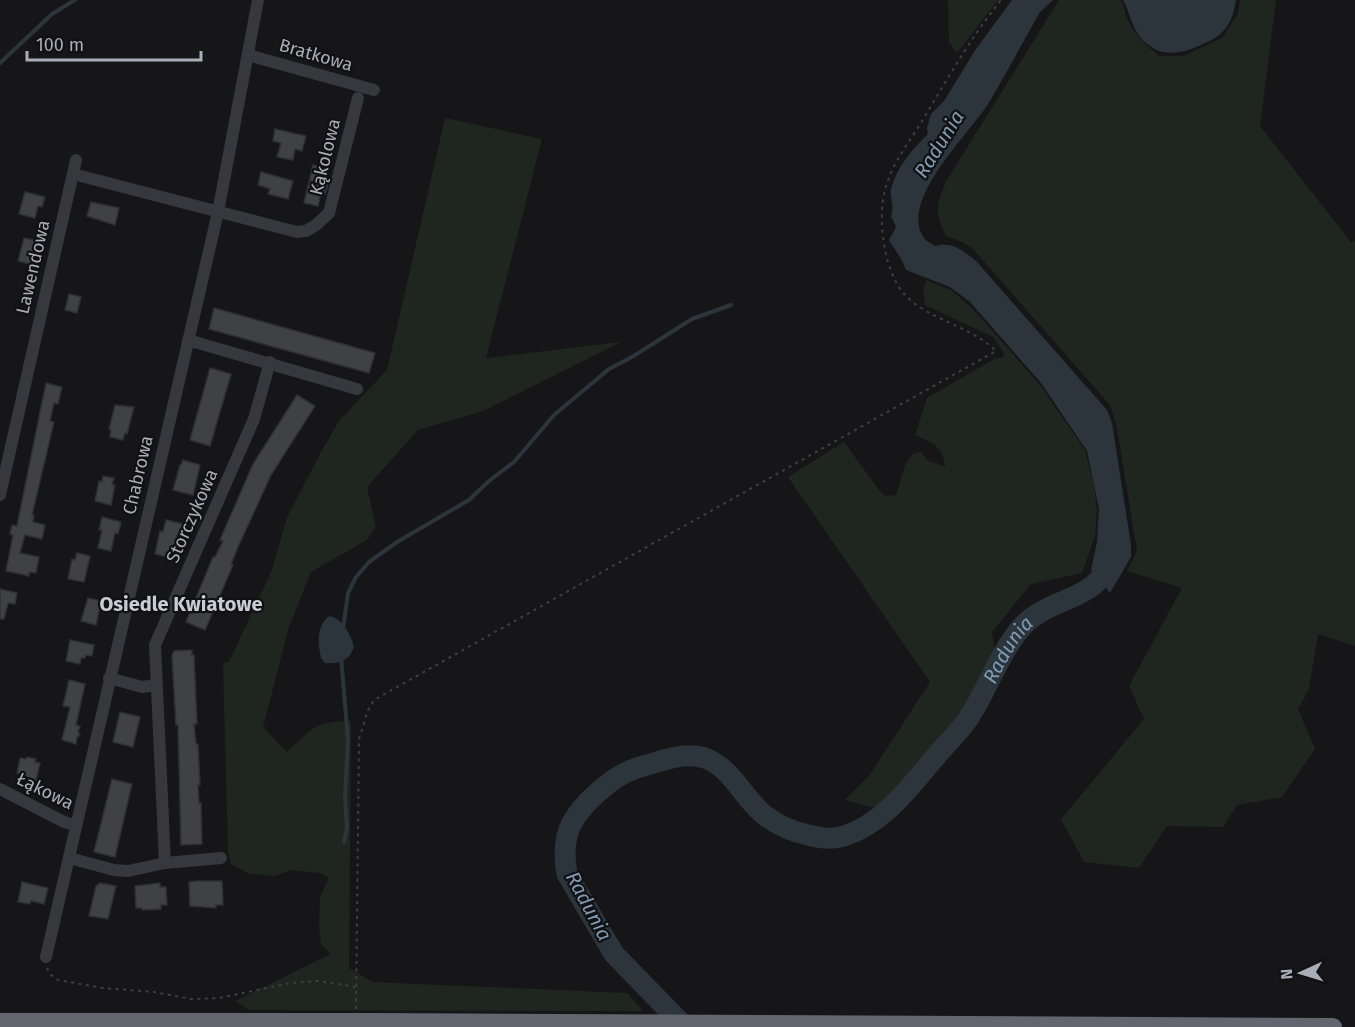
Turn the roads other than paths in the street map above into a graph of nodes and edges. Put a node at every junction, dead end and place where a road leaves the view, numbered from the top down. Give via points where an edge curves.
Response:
1 (258, 0) edge
2 (248, 55) junction
3 (374, 90) dead end
4 (358, 98) dead end
5 (76, 160) dead end
6 (73, 174) junction
7 (218, 212) junction
8 (188, 340) junction
9 (270, 362) junction
10 (357, 389) dead end
11 (0, 495) edge
12 (109, 678) junction
13 (156, 684) junction
14 (0, 789) edge
15 (75, 825) junction
16 (69, 858) junction
17 (221, 858) dead end
18 (165, 863) junction
19 (46, 957) road end
20 (0, 1022) edge
21 (1333, 1027) edge

1 - 2 street, Chabrowa
2 - 3 street, Bratkowa
2 - 7 street, Chabrowa
4 - 7 street, Kąkolowa via 329,213 316,225 297,232
5 - 6 street, Lawendowa
6 - 7 street
6 - 11 street, Lawendowa
7 - 8 street, Chabrowa
8 - 9 street
8 - 12 street, Chabrowa
9 - 10 street
9 - 13 street, Storczykowa via 254,419 155,645
12 - 13 street via 142,687
12 - 15 street, Chabrowa
13 - 18 street, Storczykowa
14 - 15 street, Łąkowa
15 - 16 street, Chabrowa
16 - 18 street via 128,872
16 - 19 street, Chabrowa
17 - 18 street
20 - 21 highway, bridge

